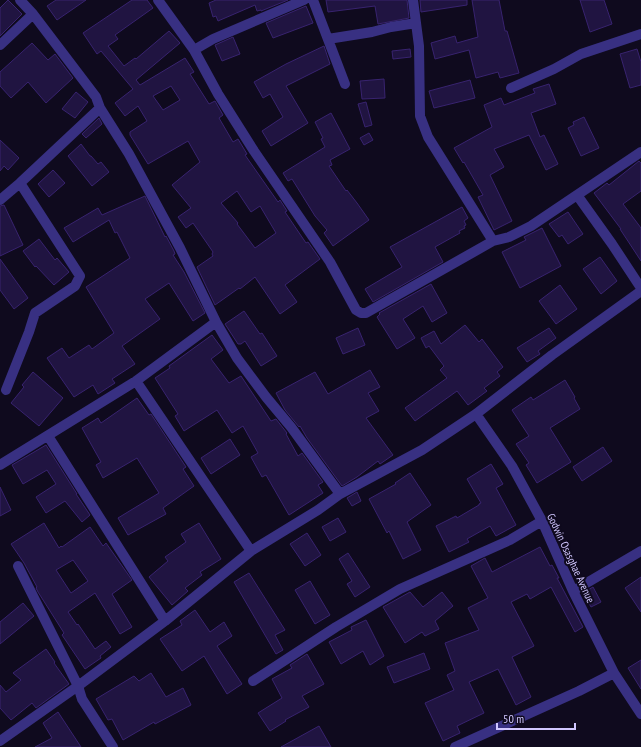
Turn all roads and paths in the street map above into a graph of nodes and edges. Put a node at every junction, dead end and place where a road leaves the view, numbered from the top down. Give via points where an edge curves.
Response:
1 (20, 0) edge
2 (158, 0) edge
3 (304, 0) edge
4 (313, 0) edge
5 (413, 0) edge
6 (33, 14) junction
7 (416, 23) junction
8 (641, 34) edge
9 (328, 39) junction
10 (0, 45) edge
11 (194, 50) junction
12 (345, 84) dead end
13 (511, 88) dead end
14 (100, 108) junction
15 (641, 152) edge
16 (20, 183) junction
17 (577, 195) junction
18 (0, 200) edge
19 (493, 241) junction
20 (641, 289) edge
21 (216, 322) junction
22 (136, 381) junction
23 (6, 390) dead end
24 (476, 414) junction
25 (48, 436) junction
26 (0, 465) edge
27 (340, 494) junction
28 (542, 521) junction
29 (251, 552) junction
30 (641, 552) edge
31 (18, 566) dead end
32 (573, 591) junction
33 (165, 621) junction
34 (614, 673) junction
35 (253, 681) dead end
36 (78, 686) junction
37 (641, 714) edge
38 (0, 741) edge
39 (113, 747) edge
40 (455, 747) edge

1 - 6 street
2 - 11 street
3 - 11 street via 213,39
4 - 9 street
5 - 7 street
6 - 10 street
6 - 14 street via 96,97
7 - 9 street
7 - 19 street via 419,46 420,116 428,137
8 - 13 street via 581,54
9 - 12 street
11 - 19 street via 254,151 330,262 356,310 361,314 366,314
14 - 16 street
14 - 21 street via 129,154 180,248
15 - 17 street
16 - 18 street
16 - 23 street via 80,276 75,286 35,314
17 - 19 street via 531,226 509,238
17 - 20 street
20 - 24 street
21 - 22 street
21 - 27 street via 237,358
22 - 25 street
22 - 29 street
24 - 27 street via 422,450
24 - 28 street, Godwin Osasghae Avenue via 512,466
25 - 26 street
25 - 33 street
27 - 29 street
28 - 32 street, Godwin Osasghae Avenue
28 - 35 street via 510,540 400,589
29 - 33 street
30 - 32 street
31 - 36 street
32 - 34 street, Godwin Osasghae Avenue
33 - 36 street
34 - 37 street, Godwin Osasghae Avenue
34 - 40 street
36 - 38 street
36 - 39 street via 82,699

